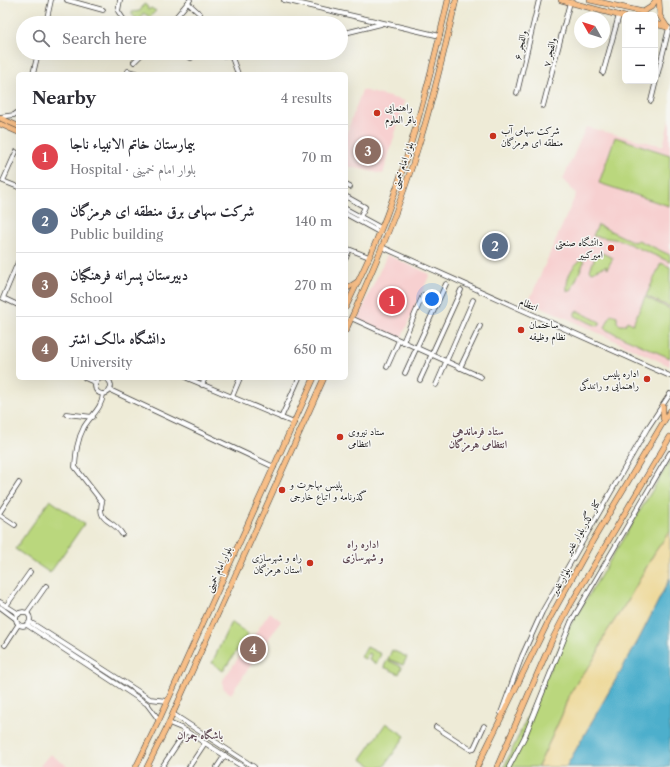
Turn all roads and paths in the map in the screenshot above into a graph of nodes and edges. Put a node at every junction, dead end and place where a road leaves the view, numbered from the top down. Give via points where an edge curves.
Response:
1 (52, 0) edge
2 (67, 0) edge
3 (120, 0) edge
4 (284, 0) edge
5 (448, 0) edge
6 (456, 0) edge
7 (539, 0) edge
8 (561, 0) edge
9 (590, 0) edge
10 (658, 0) edge
11 (189, 2) edge
12 (570, 2) junction
13 (610, 2) edge
14 (104, 10) dead end
15 (643, 12) joint
16 (200, 14) dead end
17 (619, 15) junction
18 (48, 16) edge
19 (121, 16) edge
20 (178, 16) edge
21 (622, 16) edge
22 (383, 23) junction
23 (658, 25) edge
24 (669, 27) edge
25 (348, 32) edge
26 (440, 36) junction
27 (36, 60) edge
28 (233, 60) edge
29 (33, 72) edge
30 (237, 72) edge
31 (602, 72) dead end
32 (517, 93) dead end
33 (651, 102) dead end
34 (543, 106) dead end
35 (16, 114) edge
36 (0, 118) edge
37 (0, 124) edge
38 (16, 125) edge
39 (16, 131) edge
40 (16, 152) dead end
41 (16, 186) edge
42 (348, 198) edge
43 (348, 211) edge
44 (348, 215) edge
45 (359, 219) junction
46 (380, 230) junction
47 (382, 247) junction
48 (348, 249) edge
49 (369, 257) junction
50 (16, 267) edge
51 (358, 281) junction
52 (446, 284) dead end
53 (348, 288) edge
54 (460, 290) dead end
55 (423, 295) dead end
56 (473, 300) dead end
57 (16, 304) edge
58 (348, 304) edge
59 (351, 318) junction
60 (348, 325) edge
61 (480, 326) dead end
62 (401, 341) junction
63 (417, 348) junction
64 (432, 355) junction
65 (447, 361) junction
66 (387, 367) dead end
67 (460, 368) junction
68 (405, 373) dead end
69 (670, 376) edge
70 (481, 377) dead end
71 (89, 380) edge
72 (100, 380) edge
73 (107, 380) edge
74 (191, 380) edge
75 (204, 380) edge
76 (239, 380) edge
77 (298, 380) edge
78 (313, 380) edge
79 (323, 380) edge
80 (420, 380) dead end
81 (96, 383) junction
82 (202, 385) junction
83 (436, 385) dead end
84 (110, 390) junction
85 (103, 394) junction
86 (670, 394) edge
87 (232, 397) junction
88 (663, 406) junction
89 (670, 411) edge
90 (66, 414) dead end
91 (92, 417) junction
92 (281, 418) junction
93 (294, 423) junction
94 (662, 424) junction
95 (670, 437) edge
96 (670, 453) edge
97 (274, 467) junction
98 (19, 483) dead end
99 (0, 514) edge
100 (15, 525) dead end
101 (122, 534) dead end
102 (228, 570) junction
103 (30, 572) dead end
104 (237, 573) junction
105 (46, 586) dead end
106 (0, 602) edge
107 (6, 606) junction
108 (0, 607) edge
109 (27, 613) junction
110 (19, 614) junction
111 (16, 619) junction
112 (28, 624) junction
113 (18, 625) junction
114 (57, 642) junction
115 (4, 645) dead end
116 (101, 667) junction
117 (98, 672) junction
118 (132, 687) junction
119 (128, 692) junction
120 (168, 701) junction
121 (173, 714) junction
122 (500, 716) junction
123 (159, 720) junction
124 (169, 723) junction
125 (484, 726) dead end
126 (436, 727) dead end
127 (195, 728) junction
128 (186, 731) junction
129 (192, 734) junction
130 (205, 743) junction
131 (222, 746) junction
132 (219, 751) junction
133 (225, 755) junction
134 (244, 761) junction
135 (242, 766) edge
136 (478, 766) edge
137 (136, 767) edge
138 (147, 767) edge
139 (162, 767) edge
140 (189, 767) edge
141 (217, 767) edge
142 (254, 767) edge
143 (497, 767) edge
144 (509, 767) edge

1 - 18 street
2 - 14 street
3 - 19 street via 118,11
4 - 22 street
5 - 26 main road, بلوار امام خمینی
6 - 47 main road, بلوار امام خمینی via 419,145
7 - 32 street, والفجر ۶
8 - 12 main road
9 - 13 main road
10 - 15 main road
10 - 24 main road via 660,16
11 - 16 street
11 - 20 street
12 - 17 main road
12 - 34 street, والفجر ۷
13 - 15 main road
17 - 21 main road
17 - 31 street
22 - 25 street
22 - 26 street
23 - 24 main road
24 - 33 street
26 - 46 main road, بلوار امام خمینی via 412,141
27 - 29 street
28 - 30 street
35 - 36 street
36 - 38 main road
37 - 39 main road
40 - 41 street via 3,181
42 - 45 street via 365,207
43 - 45 street
44 - 45 street
45 - 46 street
46 - 49 main road, بلوار امام خمینی
47 - 59 main road, بلوار امام خمینی
47 - 69 street, انتظام
48 - 49 street
49 - 51 main road, بلوار امام خمینی
50 - 57 street via 3,298
51 - 53 main road
51 - 58 main road, بلوار امام خمینی
52 - 63 street
54 - 64 street
55 - 62 street
56 - 65 street
59 - 60 main road, بلوار امام خمینی
59 - 62 street
61 - 67 street
62 - 63 street
62 - 66 street
63 - 64 street
63 - 68 street
64 - 65 street
64 - 80 street
65 - 67 street
65 - 83 street
67 - 70 street
71 - 81 street
72 - 81 street
73 - 84 street
74 - 82 street
75 - 82 street
76 - 87 street
77 - 92 street
78 - 93 main road, بلوار امام خمینی
79 - 104 main road, بلوار امام خمینی
81 - 85 street via 96,391
82 - 87 street
84 - 85 street
84 - 97 street
85 - 91 street via 99,409
86 - 88 street, کنار گذر بلوار غدیر
87 - 92 street
88 - 94 main road
88 - 122 street, کنار گذر بلوار غدیر via 542,612 522,656
89 - 94 main road, بلوار غدیر
90 - 91 street
91 - 101 street via 78,440 75,467 102,502 100,510 103,518 118,527
92 - 93 street
93 - 97 main road, بلوار امام خمینی
94 - 122 main road, بلوار غدیر via 550,616
95 - 143 main road, بلوار غدیر via 564,617
96 - 144 street via 571,622 525,736
97 - 102 main road, بلوار امام خمینی
98 - 99 street
99 - 100 street
102 - 104 main road
102 - 120 main road, بلوار امام خمینی
103 - 107 street
104 - 121 main road, بلوار امام خمینی
105 - 109 street
106 - 107 street
107 - 110 street
108 - 111 street
109 - 110 street
109 - 112 street
110 - 111 street
111 - 113 street
112 - 113 street
112 - 114 street
113 - 115 street
114 - 116 street
114 - 117 street
116 - 117 street
116 - 118 street
117 - 119 street
118 - 119 street
118 - 120 street via 150,699
119 - 123 street via 147,704
120 - 123 main road, بلوار امام خمینی
121 - 124 main road, بلوار امام خمینی
121 - 127 street
122 - 136 main road, بلوار غدیر
123 - 137 main road, بلوار امام خمینی
124 - 128 street
124 - 138 main road, بلوار امام خمینی
125 - 126 street via 474,748 470,749
127 - 129 street
127 - 131 street
128 - 129 street
128 - 139 street
129 - 130 street
130 - 132 street
130 - 140 street
131 - 132 street
131 - 134 street
132 - 133 street
133 - 135 street
133 - 141 street
134 - 135 street
134 - 142 street

